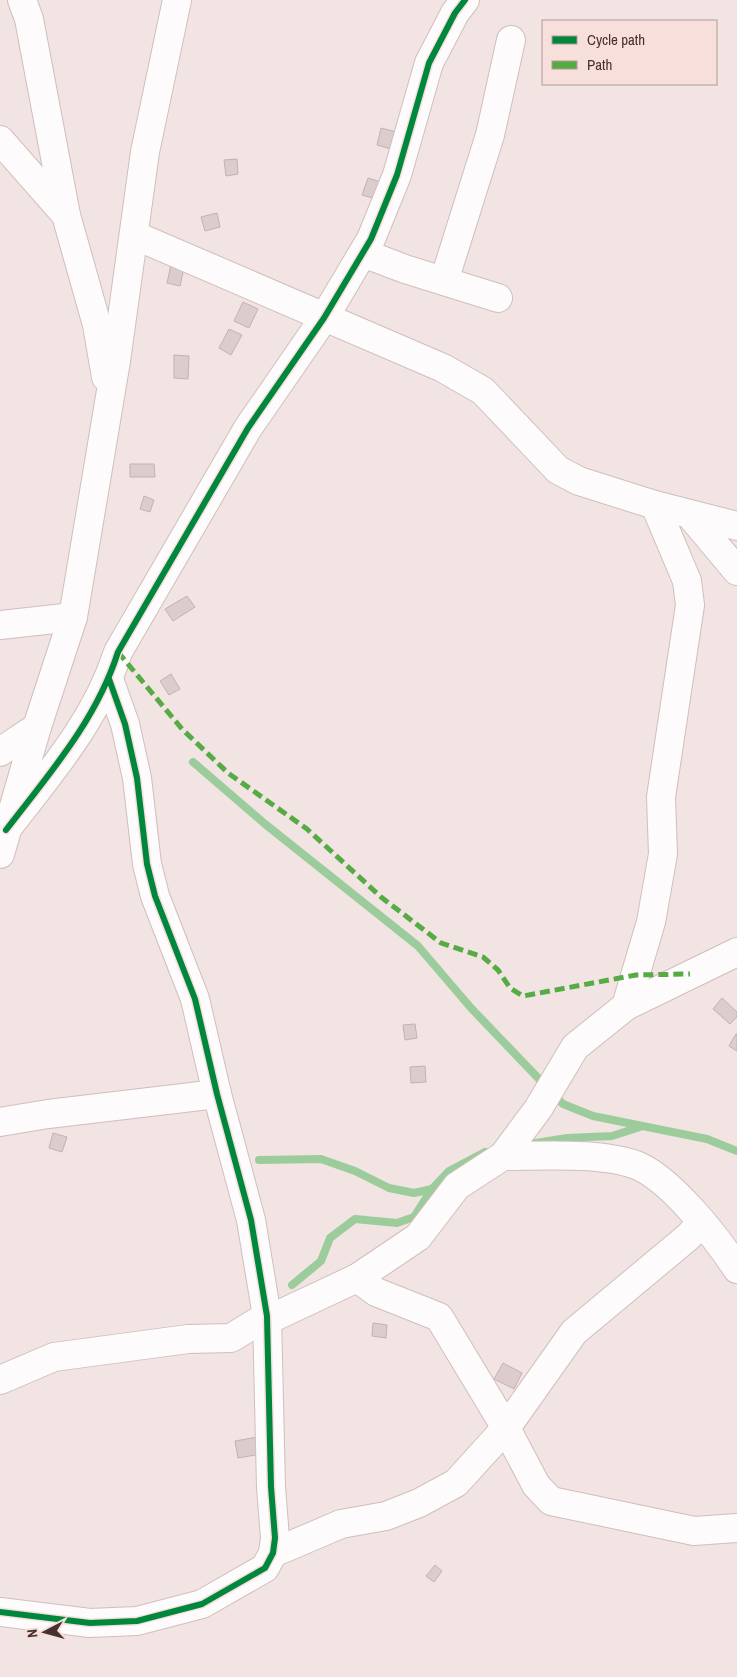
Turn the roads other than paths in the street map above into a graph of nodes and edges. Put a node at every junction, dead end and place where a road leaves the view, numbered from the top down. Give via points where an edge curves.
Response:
1 (22, 0) edge
2 (177, 0) edge
3 (465, 0) edge
4 (511, 40) dead end
5 (0, 140) edge
6 (66, 215) junction
7 (134, 235) junction
8 (362, 253) junction
9 (444, 281) junction
10 (498, 298) dead end
11 (324, 318) junction
12 (109, 400) junction
13 (655, 505) junction
14 (691, 516) junction
15 (737, 526) edge
16 (737, 571) edge
17 (73, 617) junction
18 (0, 625) edge
19 (109, 679) junction
20 (37, 727) junction
21 (0, 752) edge
22 (3, 842) edge
23 (737, 952) edge
24 (626, 1006) junction
25 (217, 1094) junction
26 (0, 1122) edge
27 (503, 1156) junction
28 (702, 1222) junction
29 (737, 1268) edge
30 (357, 1278) junction
31 (267, 1316) junction
32 (0, 1380) edge
33 (506, 1428) junction
34 (737, 1528) edge
35 (273, 1552) junction
36 (0, 1612) edge

1 - 6 street via 29,20
2 - 7 street via 145,152
3 - 8 street via 429,63 397,175
4 - 9 street via 490,135
5 - 6 street
6 - 12 street via 97,325
7 - 11 street
7 - 12 street
8 - 9 street
8 - 11 street
9 - 10 street
11 - 13 street via 443,368 484,391 558,470 579,481
11 - 19 street via 248,428 118,652
12 - 17 street
13 - 14 street
13 - 24 street via 687,581 690,605 661,797 663,854 651,922
14 - 15 street
14 - 16 street
17 - 18 street
17 - 20 street
19 - 22 street via 90,718
19 - 25 street via 126,724 137,778 147,864 155,896 195,999
20 - 21 street
20 - 22 street
23 - 24 street
24 - 27 street via 575,1047 538,1109
25 - 26 street
25 - 31 street via 251,1220
27 - 28 street via 612,1159 638,1166 666,1185
27 - 30 street via 457,1186 418,1237
28 - 29 street
28 - 33 street via 574,1332
30 - 31 street via 274,1317
30 - 33 street via 376,1292 439,1317
31 - 32 street via 231,1338 188,1339 54,1357
31 - 35 street
33 - 34 street via 536,1485 551,1501 694,1531
33 - 35 street via 456,1483 419,1503 386,1516 341,1524
35 - 36 street via 264,1568 202,1604 137,1621 90,1623

